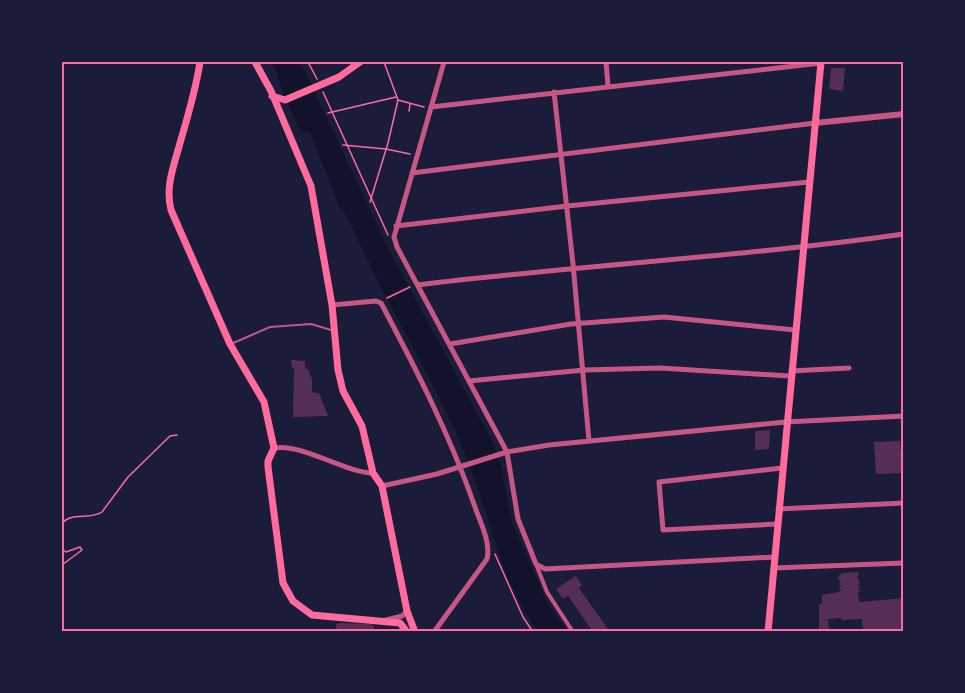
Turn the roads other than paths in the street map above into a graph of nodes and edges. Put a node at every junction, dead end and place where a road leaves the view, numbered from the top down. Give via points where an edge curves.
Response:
1 (200, 62) edge
2 (255, 62) edge
3 (360, 62) edge
4 (444, 62) edge
5 (606, 62) edge
6 (821, 62) edge
7 (608, 86) junction
8 (554, 92) junction
9 (272, 96) junction
10 (286, 100) junction
11 (431, 107) junction
12 (903, 114) edge
13 (281, 116) junction
14 (815, 123) junction
15 (561, 153) junction
16 (412, 172) junction
17 (809, 182) junction
18 (567, 206) junction
19 (396, 226) junction
20 (903, 234) edge
21 (804, 247) junction
22 (574, 268) junction
23 (418, 285) junction
24 (333, 305) junction
25 (579, 324) junction
26 (795, 330) junction
27 (334, 331) junction
28 (230, 344) junction
29 (450, 344) junction
30 (849, 368) dead end
31 (584, 370) junction
32 (791, 374) junction
33 (469, 381) junction
34 (903, 416) edge
35 (786, 422) junction
36 (589, 441) junction
37 (274, 448) junction
38 (507, 452) junction
39 (460, 466) junction
40 (782, 468) junction
41 (374, 473) junction
42 (382, 486) junction
43 (903, 503) edge
44 (778, 508) junction
45 (777, 524) junction
46 (775, 557) junction
47 (903, 563) edge
48 (536, 564) junction
49 (773, 568) junction
50 (407, 611) junction
51 (385, 620) junction
52 (407, 632) edge
53 (414, 632) edge
54 (434, 632) edge
55 (573, 632) edge
56 (768, 632) edge

1 - 28 main road via 168,199
2 - 9 main road
3 - 10 main road via 339,77
4 - 11 street
5 - 7 street
6 - 7 street
6 - 14 main road
7 - 8 street
8 - 11 street
8 - 15 street
9 - 10 main road
9 - 13 main road
10 - 13 main road
11 - 16 street
12 - 14 street
13 - 24 main road via 311,186
14 - 15 street
14 - 17 main road
15 - 16 street
15 - 18 street
16 - 19 street
17 - 18 street
17 - 21 main road
18 - 19 street
18 - 22 street
19 - 23 street via 397,247
20 - 21 street
21 - 22 street
21 - 26 main road
22 - 23 street
22 - 25 street
23 - 29 street
24 - 27 main road
24 - 39 street via 381,303
25 - 26 street via 664,317
25 - 29 street
25 - 31 street
26 - 32 main road
27 - 28 lane via 310,324 270,327
27 - 41 main road via 343,391 362,426
28 - 37 main road via 264,402
29 - 33 street
30 - 32 street
31 - 32 street via 660,368
31 - 33 street
31 - 36 street
32 - 35 main road
33 - 38 street
34 - 35 street
35 - 36 street
35 - 40 main road
36 - 38 street
37 - 41 street via 301,452 360,473
37 - 51 main road via 268,467 283,582 293,602 312,615
38 - 39 street
38 - 48 street via 518,519
39 - 42 street
39 - 54 street via 489,552
40 - 44 main road
40 - 45 street via 659,482 663,530
41 - 42 main road
42 - 50 main road
43 - 44 street
44 - 45 main road
45 - 46 main road
46 - 48 street via 545,569
46 - 49 main road
47 - 49 street
48 - 55 street via 547,592
49 - 56 main road
50 - 51 street
50 - 53 main road
51 - 52 main road via 403,625

